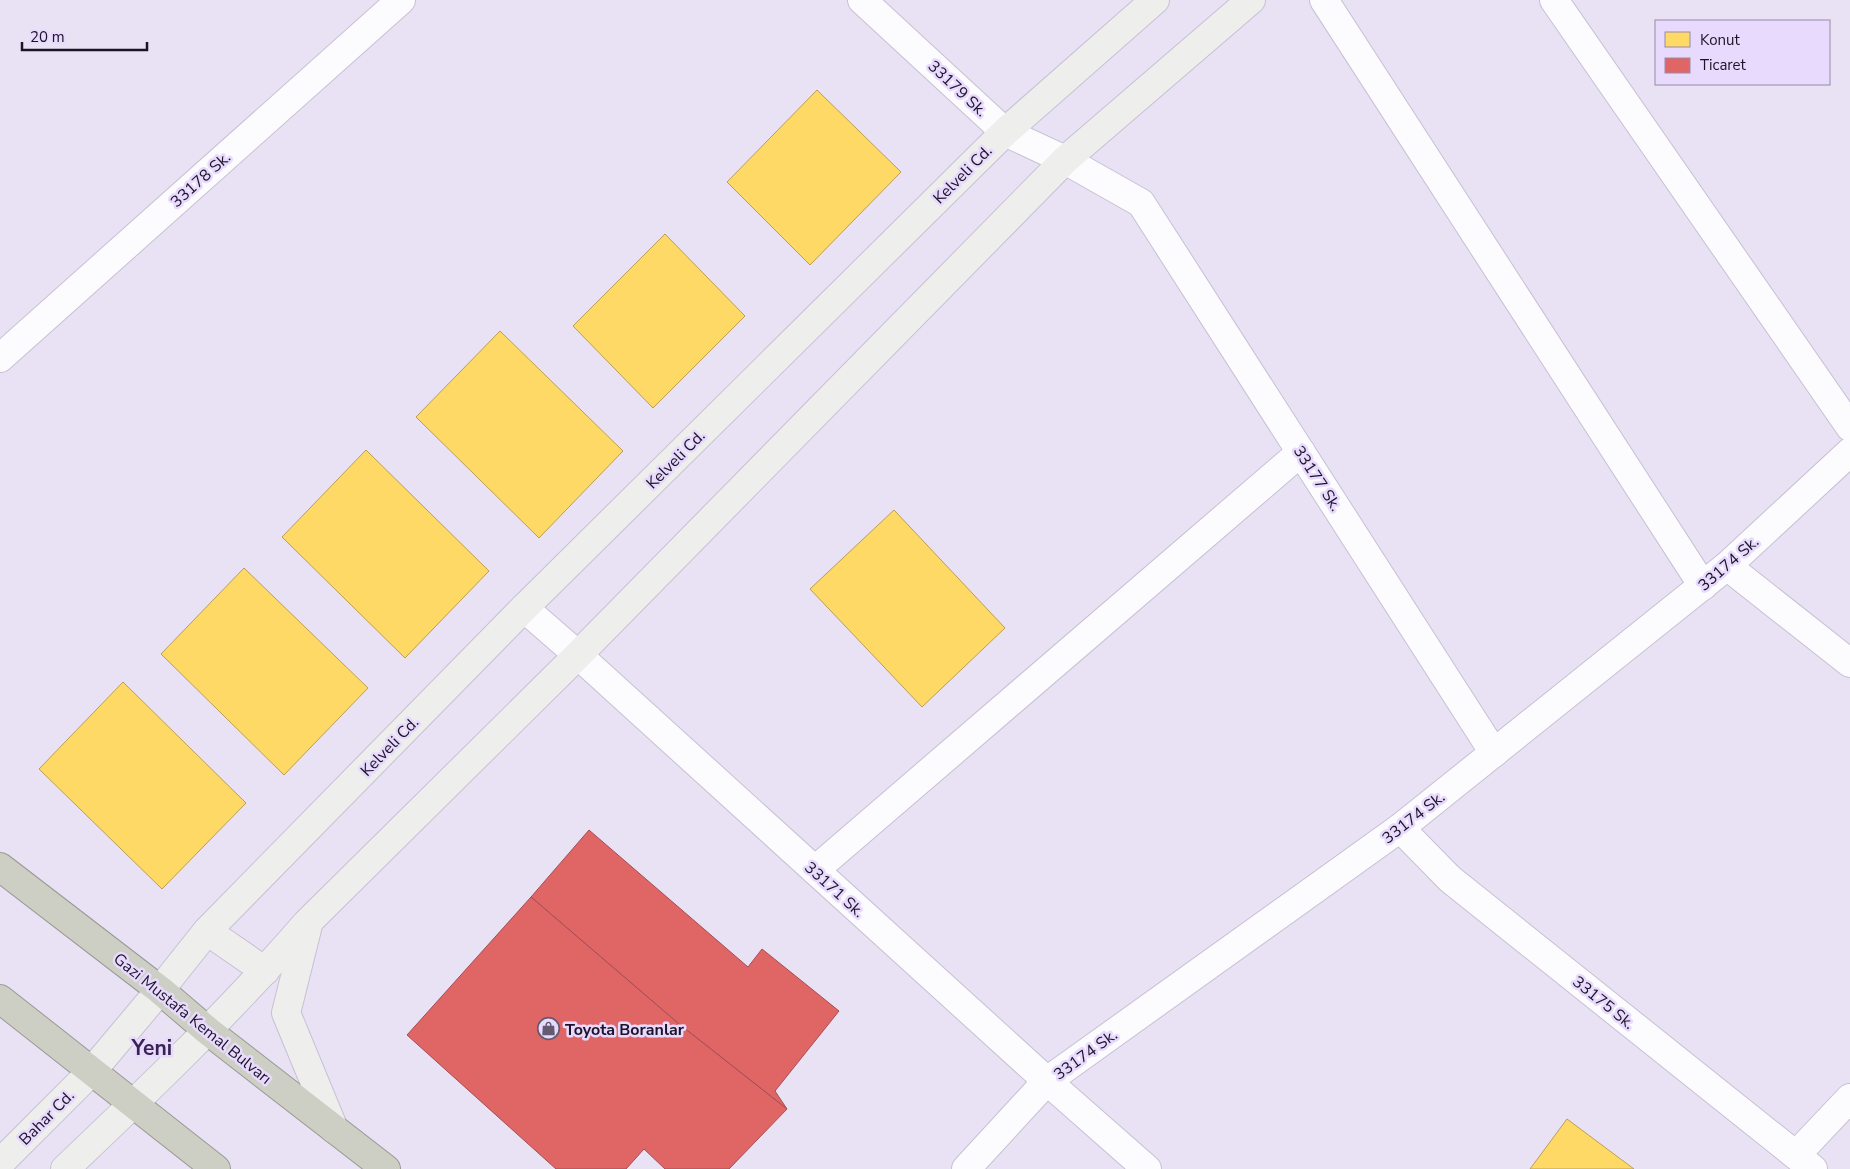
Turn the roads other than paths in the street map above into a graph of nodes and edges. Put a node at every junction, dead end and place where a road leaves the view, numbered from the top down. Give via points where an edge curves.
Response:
1 (401, 0) edge
2 (862, 0) edge
3 (1154, 0) edge
4 (1251, 0) edge
5 (1324, 0) edge
6 (1554, 0) edge
7 (1005, 132) junction
8 (1065, 160) junction
9 (1141, 203) joint
10 (0, 358) edge
11 (1850, 427) edge
12 (1301, 452) junction
13 (1850, 452) edge
14 (1727, 566) junction
15 (1703, 586) junction
16 (524, 608) junction
17 (578, 655) junction
18 (1850, 663) edge
19 (1494, 753) junction
20 (1400, 828) junction
21 (0, 867) edge
22 (815, 870) junction
23 (309, 920) junction
24 (207, 931) junction
25 (265, 972) junction
26 (160, 990) junction
27 (0, 999) edge
28 (208, 1031) junction
29 (92, 1071) junction
30 (1047, 1081) junction
31 (1850, 1098) edge
32 (134, 1104) junction
33 (334, 1129) junction
34 (1804, 1162) edge
35 (0, 1163) edge
36 (65, 1169) edge
37 (216, 1169) edge
38 (386, 1169) edge
39 (966, 1169) edge
40 (1147, 1169) edge

1 - 10 street, 33178 Sk.
2 - 7 street, 33179 Sk.
3 - 7 street, Kelveli Cd.
4 - 8 street
5 - 15 street
6 - 11 street
7 - 8 street, 33179 Sk.
7 - 16 street, Kelveli Cd.
8 - 9 street, 33179 Sk.
8 - 17 street
9 - 12 street, 33177 Sk.
12 - 19 street, 33177 Sk.
12 - 22 street
13 - 14 street, 33174 Sk.
14 - 15 street, 33174 Sk.
14 - 18 street
15 - 19 street, 33174 Sk.
16 - 17 street, 33171 Sk.
16 - 24 street, Kelveli Cd.
17 - 22 street, 33171 Sk.
17 - 23 street
19 - 20 street, 33174 Sk.
20 - 30 street, 33174 Sk.
20 - 34 street, 33175 Sk. via 1450,879
21 - 26 highway, Gazi Mustafa Kemal Bulvarı
22 - 30 street, 33171 Sk.
23 - 25 street
23 - 33 street via 286,1013
24 - 25 street
24 - 26 street, Kelveli Cd.
25 - 28 street
26 - 28 highway, Gazi Mustafa Kemal Bulvarı
26 - 29 street, Kelveli Cd.
27 - 29 highway
28 - 32 street
28 - 33 highway, Gazi Mustafa Kemal Bulvarı
29 - 32 highway
29 - 35 street, Bahar Cd.
30 - 39 street, 33174 Sk.
30 - 40 street, 33171 Sk.
31 - 34 street
32 - 36 street
32 - 37 highway
33 - 38 highway, Gazi Mustafa Kemal Bulvarı

